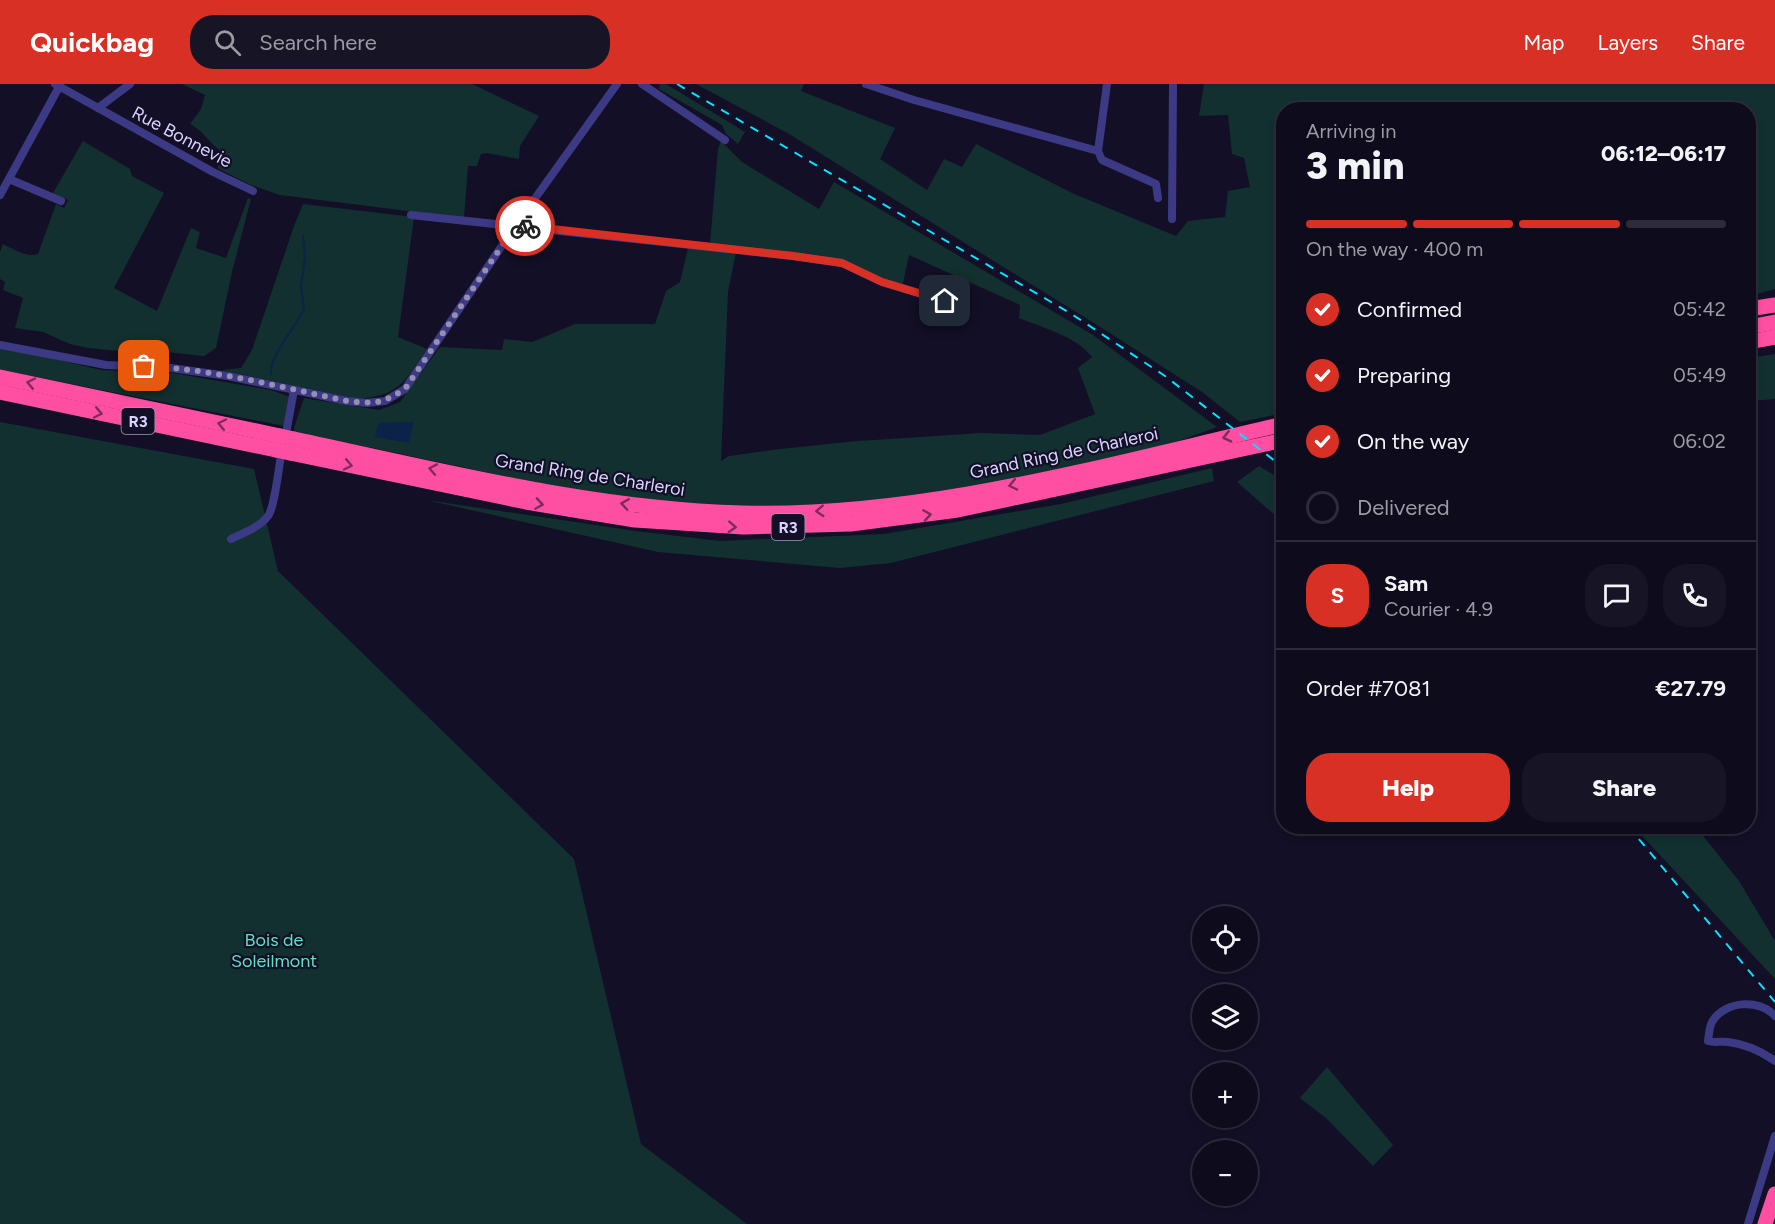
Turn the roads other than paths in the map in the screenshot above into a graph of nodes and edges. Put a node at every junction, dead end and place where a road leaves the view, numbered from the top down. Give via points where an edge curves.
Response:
1 (130, 84) edge
2 (642, 84) edge
3 (866, 84) edge
4 (1107, 84) edge
5 (1173, 84) edge
6 (57, 85) edge
7 (617, 85) edge
8 (98, 108) junction
9 (725, 140) dead end
10 (1098, 151) junction
11 (9, 179) junction
12 (254, 191) dead end
13 (0, 195) edge
14 (1158, 198) dead end
15 (61, 201) dead end
16 (411, 215) dead end
17 (1172, 219) dead end
18 (516, 225) junction
19 (945, 301) dead end
20 (1775, 305) edge
21 (1756, 308) edge
22 (1775, 322) edge
23 (1756, 326) edge
24 (1775, 338) edge
25 (1756, 341) edge
26 (0, 345) edge
27 (0, 377) edge
28 (294, 390) junction
29 (0, 392) edge
30 (1276, 426) edge
31 (1276, 442) edge
32 (285, 445) junction
33 (231, 539) dead end
34 (1775, 1016) edge
35 (1775, 1061) edge
36 (1775, 1136) edge
37 (1775, 1194) edge
38 (1748, 1224) edge
39 (1765, 1224) edge

1 - 8 street, Rue Bonnevie
2 - 9 street
3 - 10 street
4 - 10 street
5 - 17 street
6 - 8 street, Rue Bonnevie
6 - 11 street
7 - 18 street
8 - 12 street, Rue Bonnevie
10 - 14 street via 1102,160 1156,184
11 - 13 street
11 - 15 street
16 - 18 street
18 - 19 street via 842,263 882,282
18 - 28 street via 405,389 385,401 367,403
20 - 21 highway
22 - 23 highway
24 - 25 highway
26 - 28 street via 106,365 164,367 228,376
32 -> 27 highway, Grand Ring de Charleroi / R3
28 - 33 street via 268,516
29 -> 32 highway, Grand Ring de Charleroi / R3
30 -> 32 highway, Grand Ring de Charleroi / R3 via 955,496 851,509 754,513 657,507 583,497
32 -> 31 highway, Grand Ring de Charleroi / R3 via 570,510 635,520 743,528 851,524 958,510
34 - 35 street via 1754,1005 1729,1007 1712,1021 1708,1041 1744,1046
36 - 38 street
37 - 39 highway

